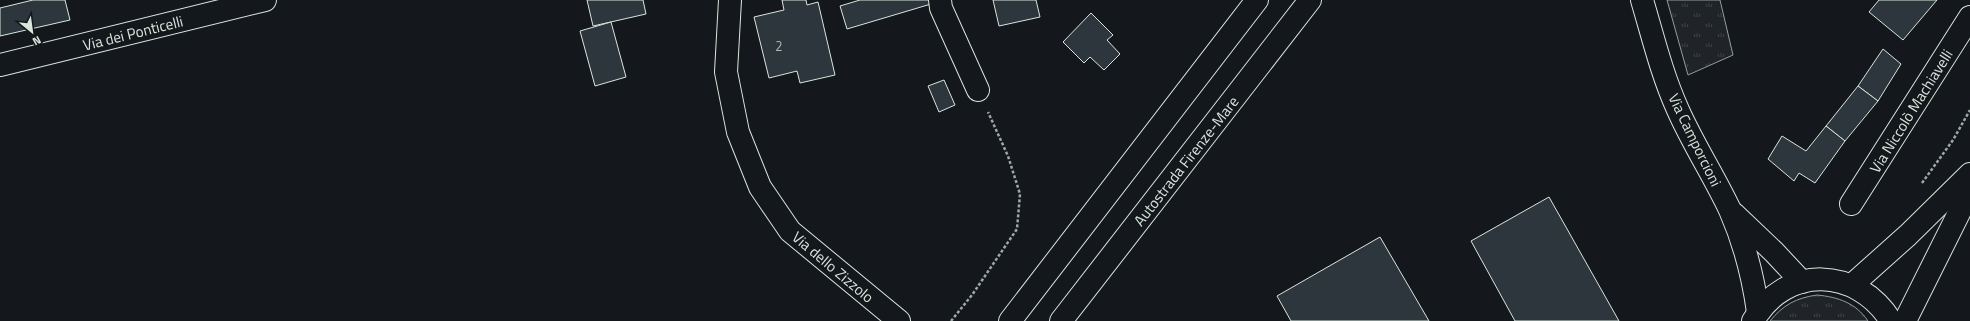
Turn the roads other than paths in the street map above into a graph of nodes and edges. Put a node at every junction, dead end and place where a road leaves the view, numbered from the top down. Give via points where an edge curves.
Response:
1 (265, 0) edge
2 (730, 0) edge
3 (940, 0) edge
4 (1257, 0) edge
5 (1310, 0) edge
6 (1642, 0) edge
7 (1970, 17) edge
8 (0, 65) edge
9 (978, 90) road end
10 (1970, 174) edge
11 (1970, 191) edge
12 (1850, 204) dead end
13 (1730, 211) junction
14 (1802, 282) junction
15 (1852, 285) junction
16 (1755, 317) edge
17 (899, 321) edge
18 (1010, 321) edge
19 (1061, 321) edge
20 (1891, 321) edge
21 (1905, 321) edge

1 - 8 main road, Via dei Ponticelli
2 - 17 main road, Via dello Zizzolo via 726,72 738,132 760,187 790,231
3 - 9 main road via 941,8
4 - 18 main road
5 - 19 main road, Autostrada Firenze-Mare
6 - 13 main road, Via Camporcioni via 1678,110
7 - 12 main road, Via Niccolò Machiavelli
10 - 15 main road
11 - 21 main road
13 - 14 main road
13 - 16 main road via 1753,276
14 - 15 main road via 1827,280
14 - 16 main road via 1777,293 1766,302
15 - 20 main road via 1880,306

